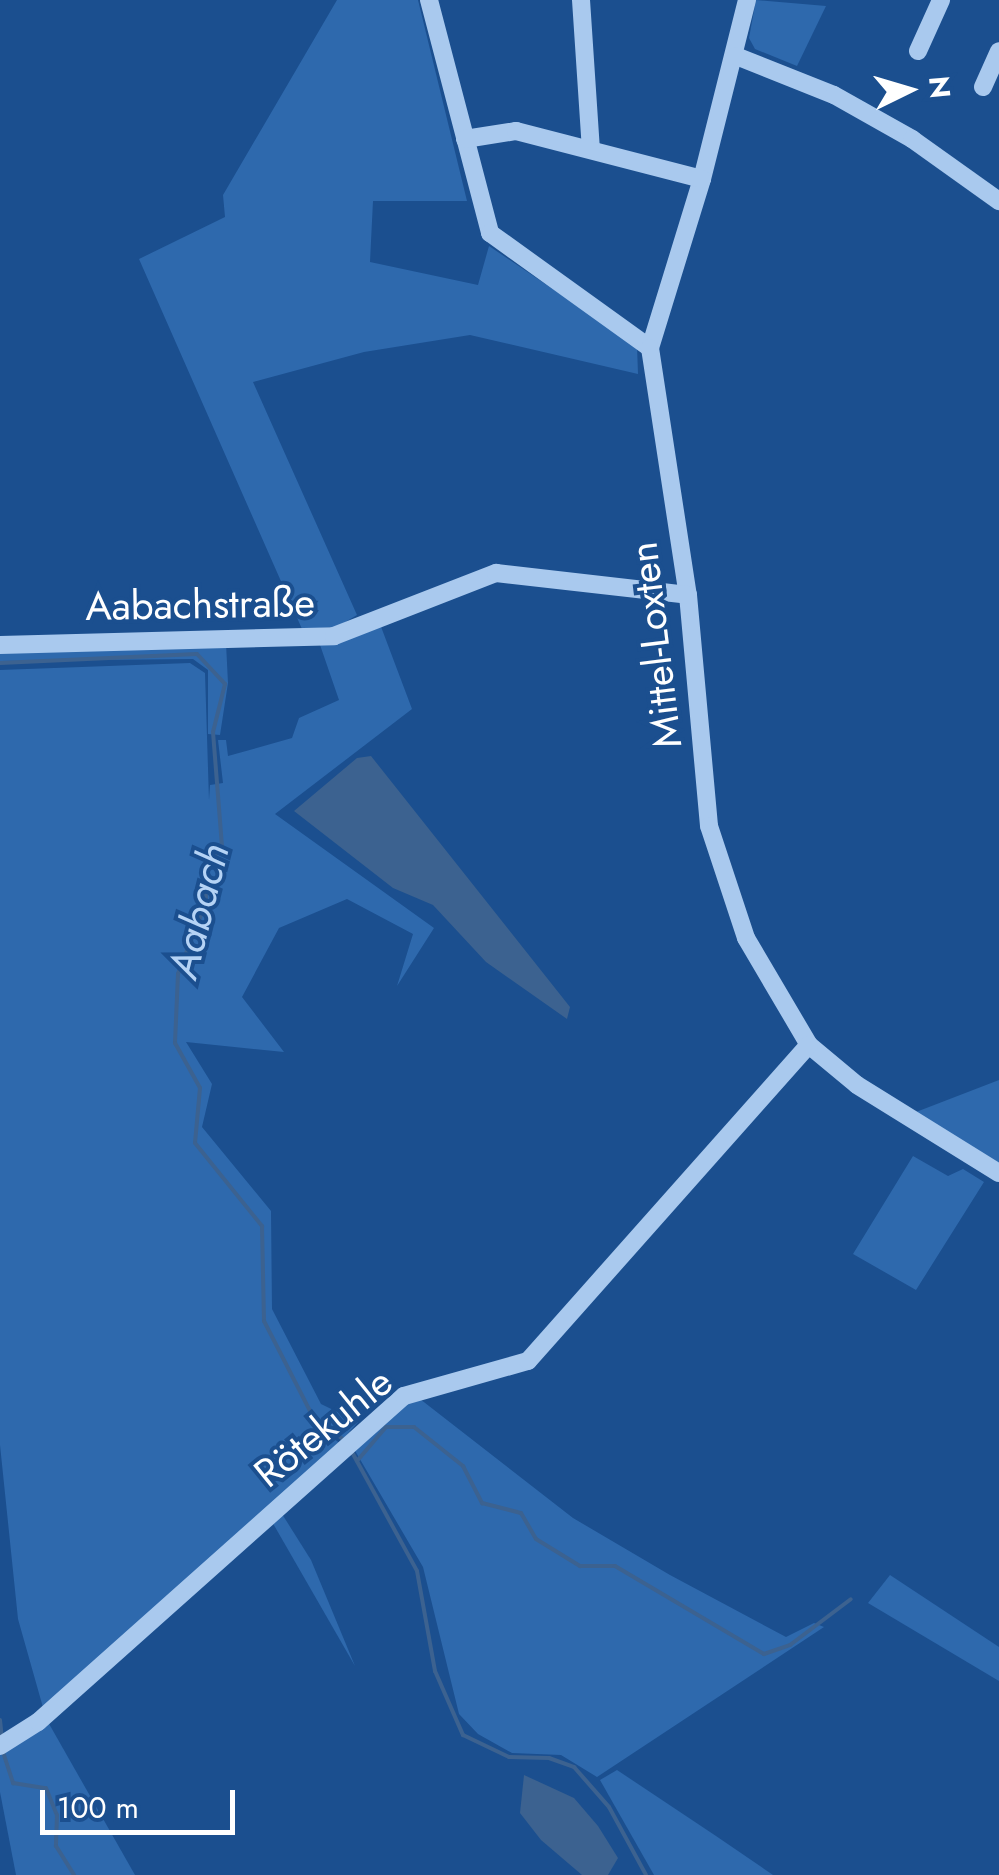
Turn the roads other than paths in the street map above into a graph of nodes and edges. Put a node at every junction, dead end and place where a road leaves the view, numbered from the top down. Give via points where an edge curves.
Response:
1 (429, 0) edge
2 (581, 0) edge
3 (747, 0) edge
4 (941, 0) edge
5 (918, 50) dead end
6 (999, 52) edge
7 (736, 56) junction
8 (983, 87) dead end
9 (465, 139) junction
10 (591, 149) junction
11 (702, 179) junction
12 (999, 200) edge
13 (650, 348) junction
14 (688, 595) junction
15 (0, 645) edge
16 (809, 1045) junction
17 (999, 1172) edge
18 (6, 1744) edge

1 - 9 street
2 - 10 street
3 - 7 street, Mittel-Loxten
4 - 5 street
6 - 8 street
7 - 11 street, Mittel-Loxten
7 - 12 street via 834,95
9 - 10 street via 516,131
9 - 13 street via 490,233
10 - 11 street
11 - 13 street, Mittel-Loxten
13 - 14 street, Mittel-Loxten
14 - 15 street, Aabachstraße via 496,574 334,636
14 - 16 street, Mittel-Loxten via 709,826 746,938
16 - 17 street, Mittel-Loxten via 857,1085
16 - 18 street, Rötekuhle via 528,1362 404,1396

